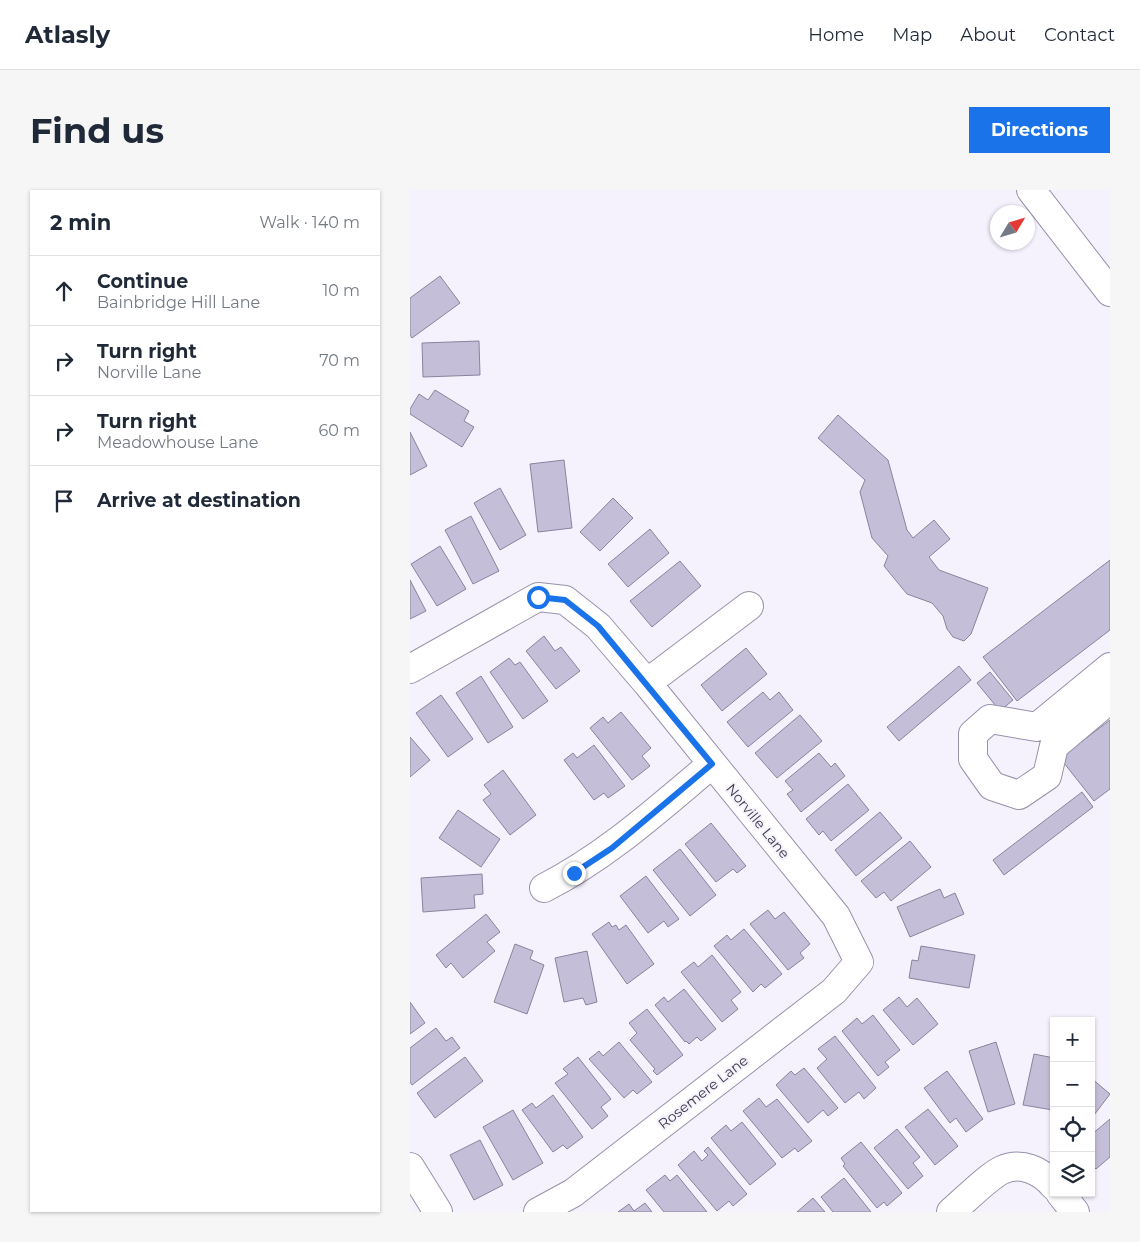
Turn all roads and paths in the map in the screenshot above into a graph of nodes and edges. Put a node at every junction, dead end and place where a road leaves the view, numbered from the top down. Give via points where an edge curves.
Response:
1 (1031, 190) edge
2 (1110, 292) edge
3 (749, 606) dead end
4 (1110, 667) edge
5 (410, 669) edge
6 (647, 683) junction
7 (1110, 699) edge
8 (712, 764) junction
9 (544, 888) dead end
10 (859, 962) joint
11 (410, 1167) edge
12 (1050, 1181) edge
13 (1063, 1197) edge
14 (438, 1212) edge
15 (538, 1212) edge
16 (951, 1212) edge
17 (1075, 1212) edge

1 - 2 street
3 - 6 street
4 - 7 street via 1037,727 990,719 973,734 974,759 992,786 1019,795 1047,776 1054,746
5 - 6 street, Norville Lane via 538,597 565,600 598,626
6 - 8 street, Norville Lane
8 - 9 street via 612,848
8 - 10 street, Norville Lane via 836,916
10 - 15 street, Rosemere Lane via 834,991 573,1192
11 - 14 street
12 - 16 street via 1027,1166 1003,1169
13 - 17 street

